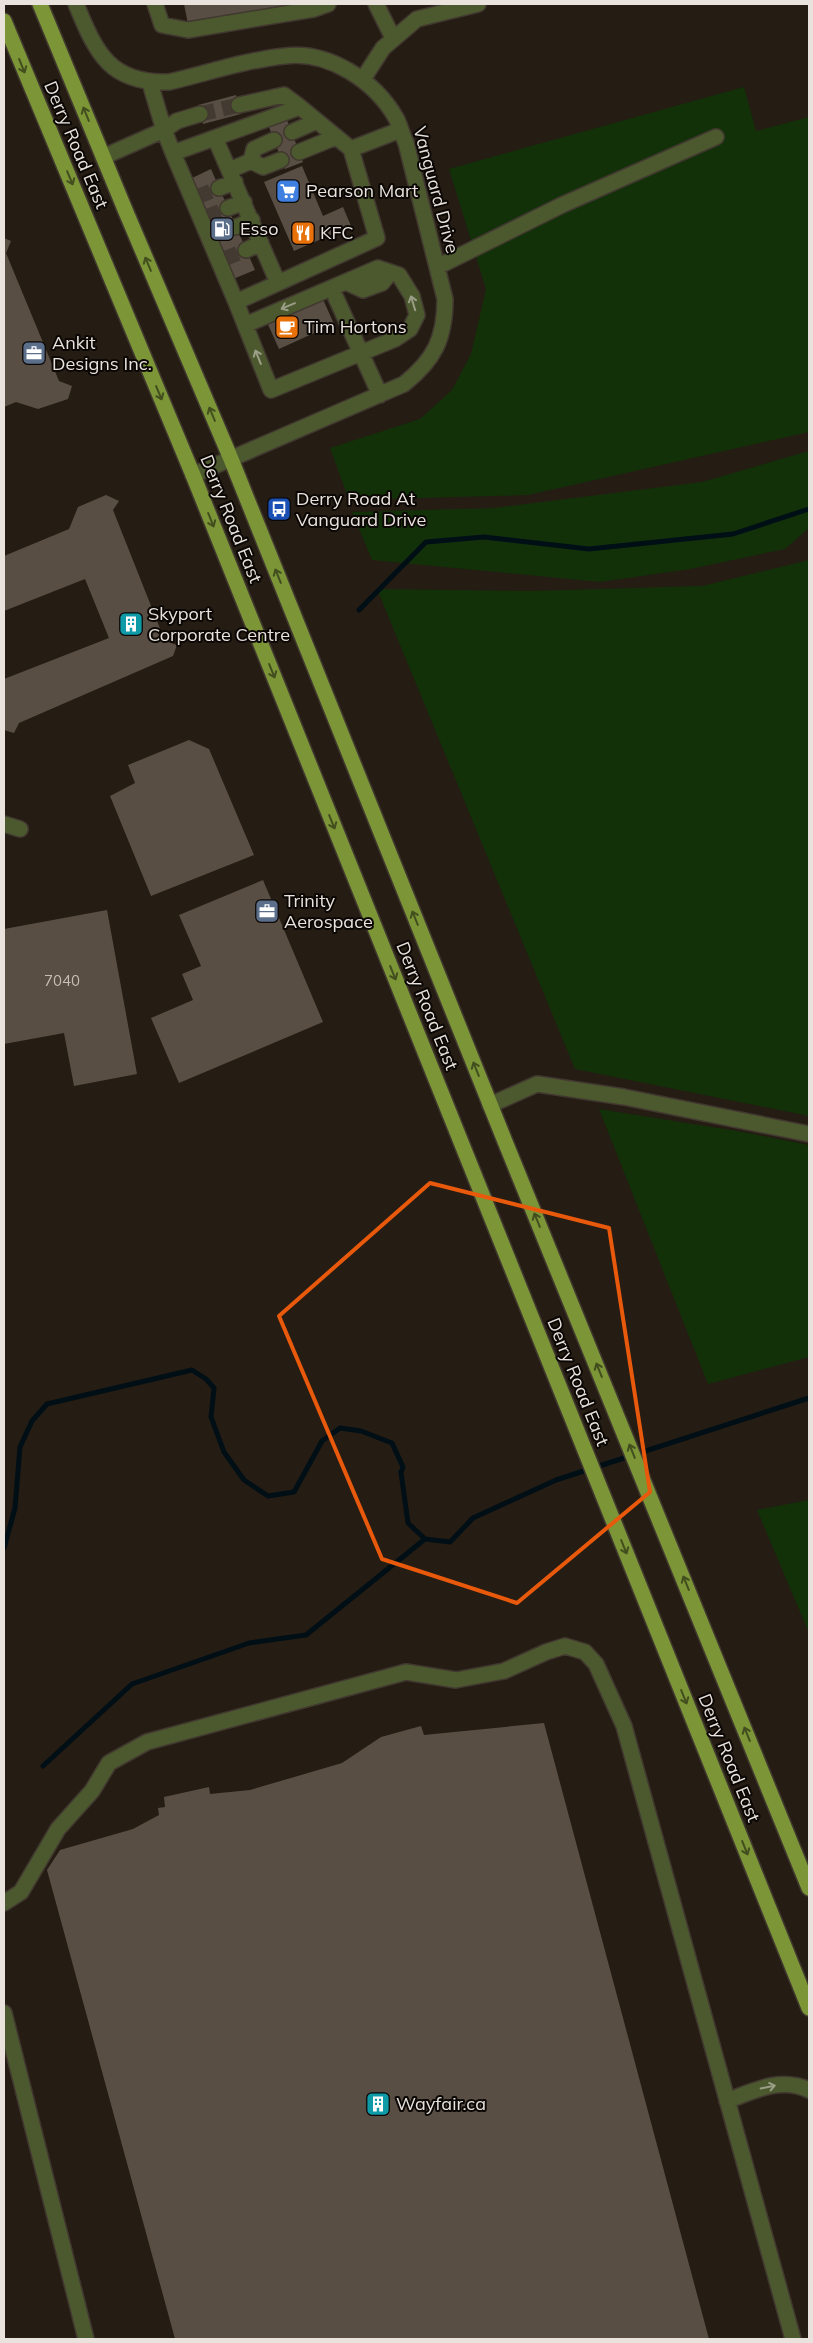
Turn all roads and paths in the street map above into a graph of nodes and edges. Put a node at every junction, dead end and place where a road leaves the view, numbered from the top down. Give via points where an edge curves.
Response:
1 (40, 4) edge
2 (76, 4) edge
3 (155, 4) edge
4 (328, 4) edge
5 (376, 4) edge
6 (478, 4) edge
7 (4, 21) edge
8 (393, 38) junction
9 (363, 79) junction
10 (150, 83) junction
11 (239, 105) tunnel mouth
12 (300, 107) junction
13 (200, 114) tunnel mouth
14 (317, 121) junction
15 (164, 130) junction
16 (400, 130) junction
17 (292, 132) dead end
18 (336, 137) junction
19 (716, 137) dead end
20 (216, 138) junction
21 (274, 140) dead end
22 (351, 149) junction
23 (300, 152) dead end
24 (173, 153) junction
25 (103, 157) junction
26 (281, 160) dead end
27 (251, 161) junction
28 (232, 176) junction
29 (220, 188) tunnel mouth
30 (244, 202) junction
31 (228, 208) tunnel mouth
32 (252, 220) junction
33 (236, 227) tunnel mouth
34 (261, 243) junction
35 (246, 250) tunnel mouth
36 (437, 267) junction
37 (278, 283) junction
38 (336, 298) dead end
39 (236, 302) junction
40 (245, 325) junction
41 (361, 354) junction
42 (380, 395) junction
43 (231, 458) junction
44 (193, 475) junction
45 (4, 824) edge
46 (20, 829) dead end
47 (490, 1105) junction
48 (809, 1134) edge
49 (809, 1888) edge
50 (4, 1903) edge
51 (809, 2008) edge
52 (4, 2013) edge
53 (809, 2090) edge
54 (727, 2100) junction
55 (86, 2339) edge
56 (793, 2339) edge

25 -> 1 main road, Derry Road East
2 - 10 street, Vanguard Drive via 99,52 111,65 127,77
3 - 4 street via 162,25 188,30
5 - 8 street
6 - 8 street via 416,19
7 -> 44 main road, Derry Road East
8 - 9 street
9 - 10 street, Vanguard Drive via 308,56 286,55 169,82
9 - 16 street, Vanguard Drive via 383,100
10 - 15 street
11 - 12 street via 284,95
12 - 14 street
12 - 20 street
13 - 15 street via 177,121
14 - 17 street
14 - 18 street
15 - 24 street
15 - 25 street
16 - 22 street
16 - 36 street, Vanguard Drive via 406,142
18 - 22 street
18 - 23 street
19 - 36 street via 562,205
20 - 24 street
20 - 28 street
21 - 27 street via 254,149
22 - 37 street via 377,238
24 - 39 street via 204,218
43 -> 25 main road, Derry Road East
26 - 27 street via 263,167
27 - 28 street
28 - 29 street
28 - 30 street
30 - 31 street
30 - 32 street
32 - 33 street
32 - 34 street
34 - 35 street
34 - 37 street
36 - 42 street, Vanguard Drive via 445,300 445,322 438,345 422,369 404,384
37 - 39 street
38 - 41 street
39 - 40 street
41 -> 40 street via 271,390
41 -> 40 street via 410,330 417,315 412,296 399,275 378,268
41 - 42 street
42 - 43 street, Vanguard Drive
43 - 44 street, Vanguard Drive
47 -> 43 main road, Derry Road East
44 -> 51 main road, Derry Road East
45 - 46 street
47 - 48 street via 537,1084 624,1097
49 -> 47 main road, Derry Road East
50 - 54 street via 21,1892 58,1829 92,1791 109,1763 147,1742 406,1672 456,1680 504,1671 565,1646 585,1652 596,1664 624,1726
52 - 55 street
54 -> 53 street via 767,2085 796,2084
54 - 56 street

